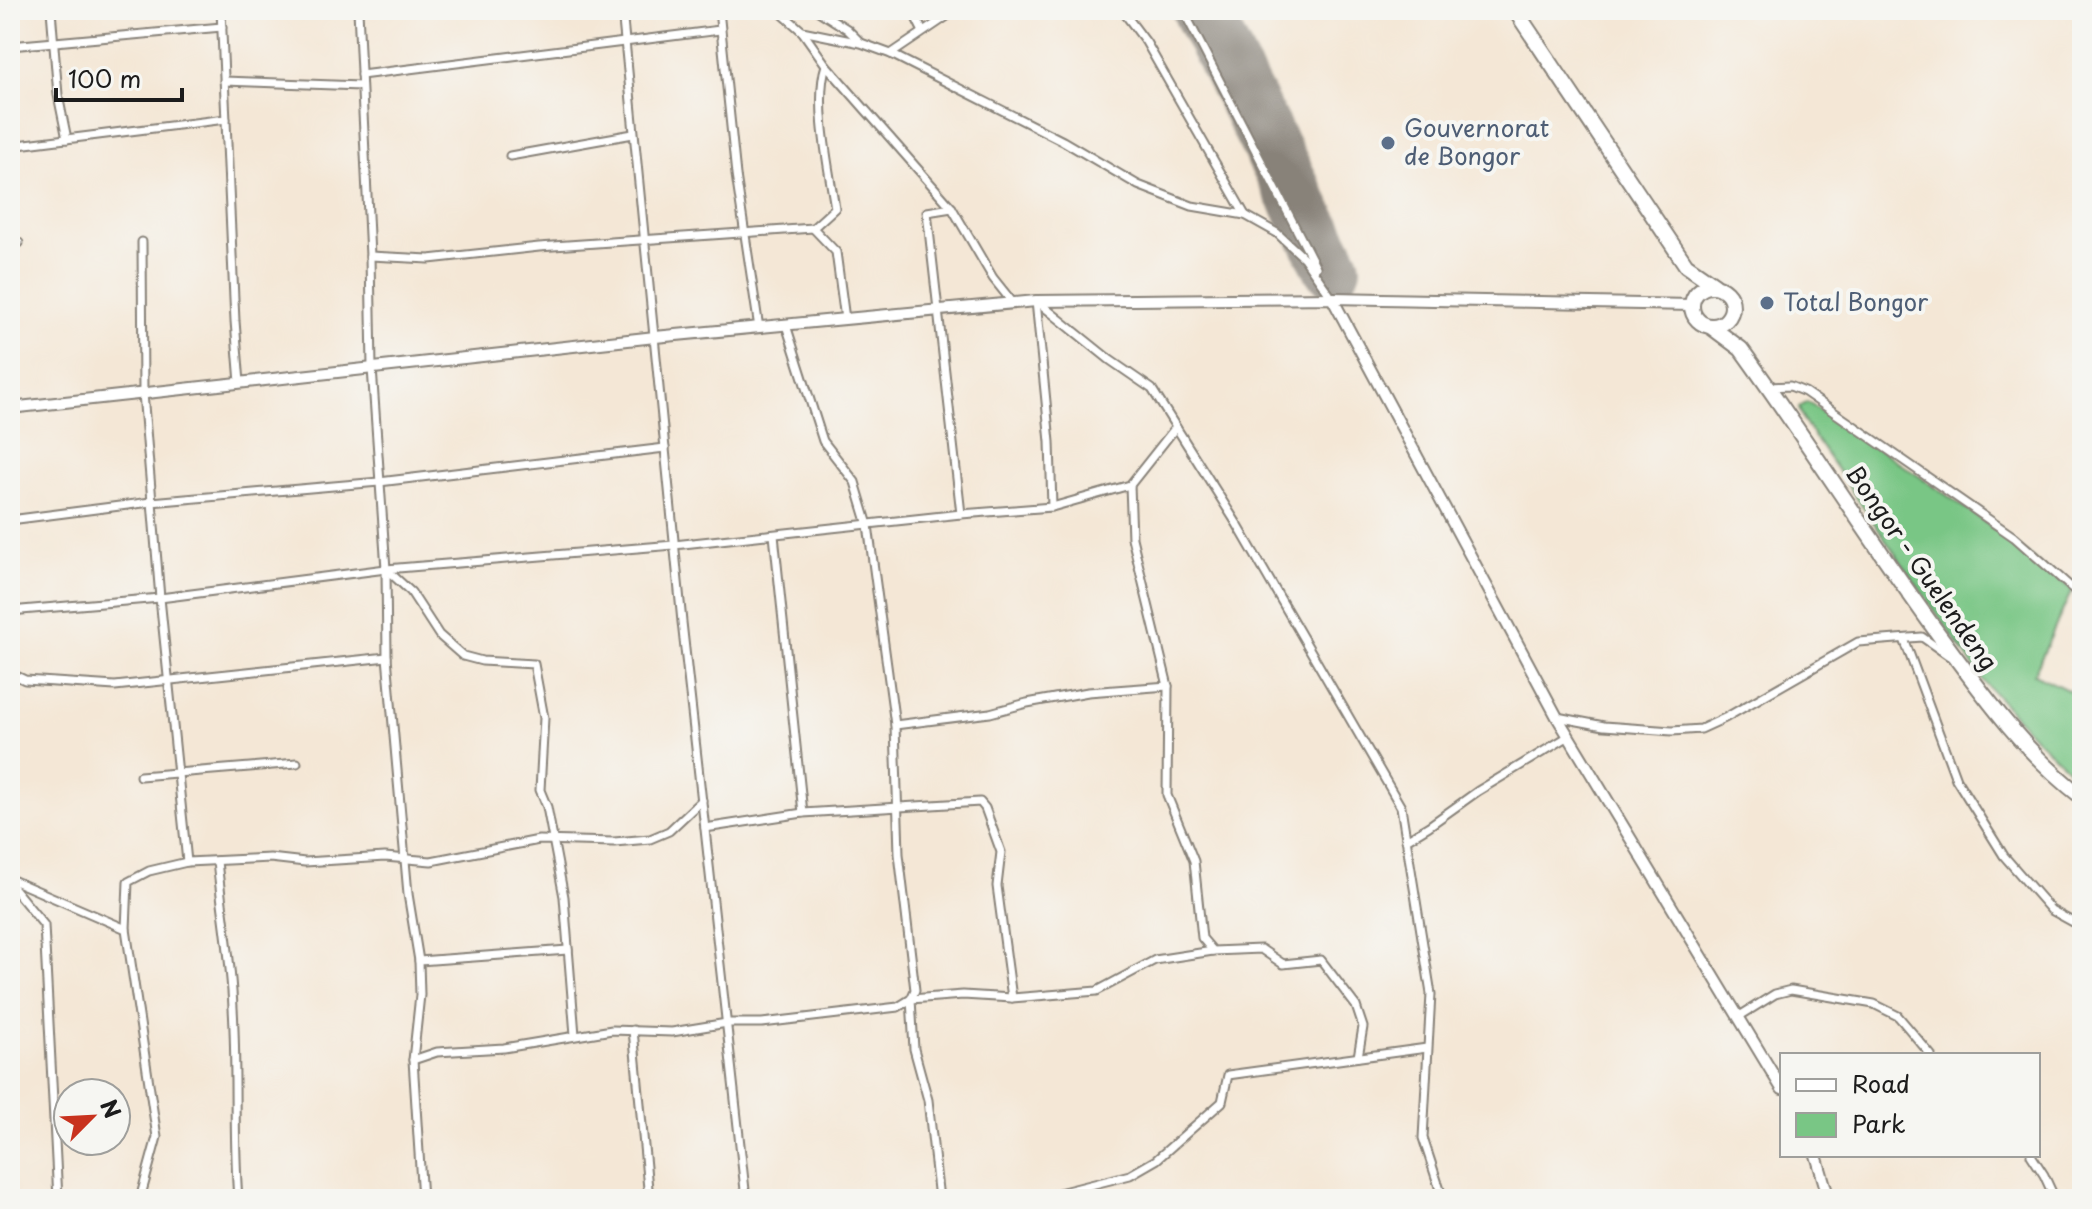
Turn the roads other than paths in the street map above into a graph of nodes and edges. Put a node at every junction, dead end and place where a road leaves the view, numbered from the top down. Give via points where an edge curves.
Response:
1 (51, 10) edge
2 (221, 10) edge
3 (358, 10) edge
4 (622, 10) edge
5 (719, 10) edge
6 (778, 10) edge
7 (817, 10) edge
8 (912, 10) edge
9 (956, 10) edge
10 (1122, 10) edge
11 (1183, 10) edge
12 (1515, 10) edge
13 (222, 27) junction
14 (720, 30) junction
15 (922, 30) junction
16 (802, 31) junction
17 (53, 41) junction
18 (624, 41) junction
19 (861, 43) junction
20 (10, 46) edge
21 (891, 54) junction
22 (826, 65) junction
23 (361, 75) junction
24 (224, 81) junction
25 (361, 86) junction
26 (226, 119) junction
27 (633, 134) junction
28 (67, 139) junction
29 (10, 146) edge
30 (510, 156) dead end
31 (952, 208) junction
32 (1245, 215) junction
33 (813, 228) junction
34 (745, 231) junction
35 (644, 240) junction
36 (142, 242) dead end
37 (370, 256) junction
38 (1686, 265) junction
39 (1715, 285) junction
40 (1332, 298) junction
41 (1036, 301) junction
42 (1693, 301) junction
43 (1013, 303) junction
44 (1732, 309) junction
45 (939, 310) junction
46 (845, 319) junction
47 (786, 325) junction
48 (1710, 326) junction
49 (759, 328) junction
50 (655, 337) junction
51 (1741, 349) junction
52 (372, 368) junction
53 (240, 383) junction
54 (1769, 387) junction
55 (143, 393) junction
56 (10, 408) edge
57 (1176, 427) junction
58 (665, 448) junction
59 (379, 482) junction
60 (1130, 485) junction
61 (151, 502) junction
62 (1052, 507) junction
63 (961, 514) junction
64 (10, 520) edge
65 (868, 525) junction
66 (774, 535) junction
67 (674, 545) junction
68 (386, 569) junction
69 (2082, 597) edge
70 (160, 598) junction
71 (10, 611) edge
72 (1904, 639) junction
73 (387, 657) junction
74 (10, 673) edge
75 (168, 680) junction
76 (1168, 686) junction
77 (1977, 686) junction
78 (1557, 717) junction
79 (895, 725) junction
80 (1569, 736) junction
81 (297, 763) dead end
82 (178, 772) junction
83 (140, 776) dead end
84 (2082, 797) edge
85 (702, 800) junction
86 (897, 809) junction
87 (803, 813) junction
88 (705, 828) junction
89 (1406, 840) junction
90 (554, 841) junction
91 (406, 860) junction
92 (217, 861) junction
93 (187, 862) junction
94 (10, 882) edge
95 (2082, 927) edge
96 (126, 929) junction
97 (568, 950) junction
98 (1213, 951) junction
99 (419, 961) junction
100 (1012, 998) junction
101 (911, 999) junction
102 (1738, 1017) junction
103 (727, 1023) junction
104 (633, 1030) junction
105 (575, 1035) junction
106 (1427, 1048) junction
107 (1929, 1053) edge
108 (1358, 1057) junction
109 (413, 1060) junction
110 (1780, 1086) edge
111 (1817, 1157) edge
112 (2032, 1157) edge
113 (1054, 1197) edge
114 (58, 1199) edge
115 (140, 1199) edge
116 (238, 1199) edge
117 (422, 1199) edge
118 (649, 1199) edge
119 (746, 1199) edge
120 (939, 1199) edge
121 (1008, 1199) edge
122 (1443, 1199) edge
123 (1829, 1199) edge
124 (2055, 1199) edge

1 - 17 street
2 - 13 street
3 - 23 street
4 - 18 street
5 - 14 street
6 - 16 street
7 - 19 street
8 - 15 street
9 - 15 street
10 - 32 street via 1146,42
11 - 40 street
12 - 38 highway
13 - 17 street
13 - 24 street
14 - 18 street
14 - 34 street
15 - 21 street
16 - 19 street
16 - 22 street
17 - 20 street
17 - 28 street
18 - 23 street
18 - 27 street
19 - 21 street
21 - 32 street via 1138,185 1192,206
22 - 31 street
22 - 33 street via 825,147 835,208
23 - 25 street
24 - 25 street
24 - 26 street
25 - 37 street
26 - 28 street
26 - 53 street
27 - 30 street
27 - 35 street
28 - 29 street
31 - 43 street
31 - 45 street via 927,212
32 - 40 street via 1277,233 1304,258
33 - 34 street
33 - 46 street via 836,252
34 - 35 street
34 - 49 street
35 - 37 street via 429,259
35 - 50 street
36 - 55 street
37 - 52 street
38 - 39 highway
38 - 42 highway
39 - 42 highway via 1701,289
39 - 44 highway via 1730,295
40 - 41 street
40 - 42 street
40 - 78 street
41 - 43 street
41 - 57 street via 1152,389
41 - 62 street
42 - 48 highway via 1697,319
43 - 45 street
44 - 48 highway via 1724,322
44 - 51 highway, Bongor - Guelendeng
45 - 46 street
45 - 63 street
46 - 47 street
47 - 49 street
47 - 65 street via 823,441 855,482
48 - 51 highway, Bongor - Guelendeng
49 - 50 street
50 - 52 street
50 - 58 street
51 - 54 highway, Bongor - Guelendeng
52 - 53 street
52 - 59 street
53 - 55 street
54 - 69 street via 1805,392 2014,537
54 - 77 highway, Bongor - Guelendeng
55 - 56 street
55 - 61 street
57 - 60 street
57 - 89 street via 1401,807
58 - 59 street
58 - 67 street
59 - 61 street
59 - 68 street
60 - 62 street
60 - 76 street via 1132,538
61 - 64 street
61 - 70 street
62 - 63 street
63 - 65 street
65 - 66 street
65 - 79 street
66 - 67 street
66 - 87 street
67 - 68 street
67 - 85 street
68 - 70 street
68 - 73 street
68 - 90 street via 411,592 439,635 463,656 534,664 544,718 540,790
70 - 71 street
70 - 75 street
72 - 77 street via 1922,637 1945,652
72 - 78 street via 1858,642 1701,729 1604,726
72 - 95 street via 1956,779 2004,856 2032,889 2051,910
73 - 75 street
73 - 91 street
74 - 75 street via 25,680 115,686
75 - 82 street
76 - 79 street via 1088,692 990,713
76 - 98 street via 1167,795 1194,861 1202,938
77 - 84 highway, Bongor - Guelendeng via 2029,750
78 - 80 street
79 - 86 street
80 - 89 street
80 - 102 street
81 - 82 street
82 - 83 street
82 - 93 street
85 - 88 street
85 - 90 street via 669,831 650,839
86 - 87 street
86 - 100 street via 980,802 985,808 1001,852 997,886
86 - 101 street via 915,990
87 - 88 street
88 - 103 street
89 - 106 street via 1431,994
90 - 91 street via 431,861
90 - 97 street
91 - 92 street
91 - 99 street
92 - 93 street
92 - 116 street via 233,1008
93 - 96 street via 128,882
94 - 96 street
94 - 114 street via 44,925
96 - 115 street via 157,1137
97 - 99 street
97 - 105 street
98 - 100 street via 1155,960 1097,991
98 - 108 street via 1261,949 1283,964 1321,960 1356,1006 1363,1027
99 - 109 street
100 - 101 street
101 - 103 street via 898,1007
101 - 120 street
102 - 107 street via 1791,990 1874,1004 1898,1016
102 - 110 street
103 - 104 street via 672,1032
103 - 119 street
104 - 105 street
104 - 118 street
105 - 109 street via 504,1048 437,1052
106 - 108 street
106 - 122 street via 1423,1138
108 - 113 street via 1228,1075 1222,1102 1156,1160 1130,1175
109 - 117 street
111 - 123 street
112 - 124 street
113 - 121 street

